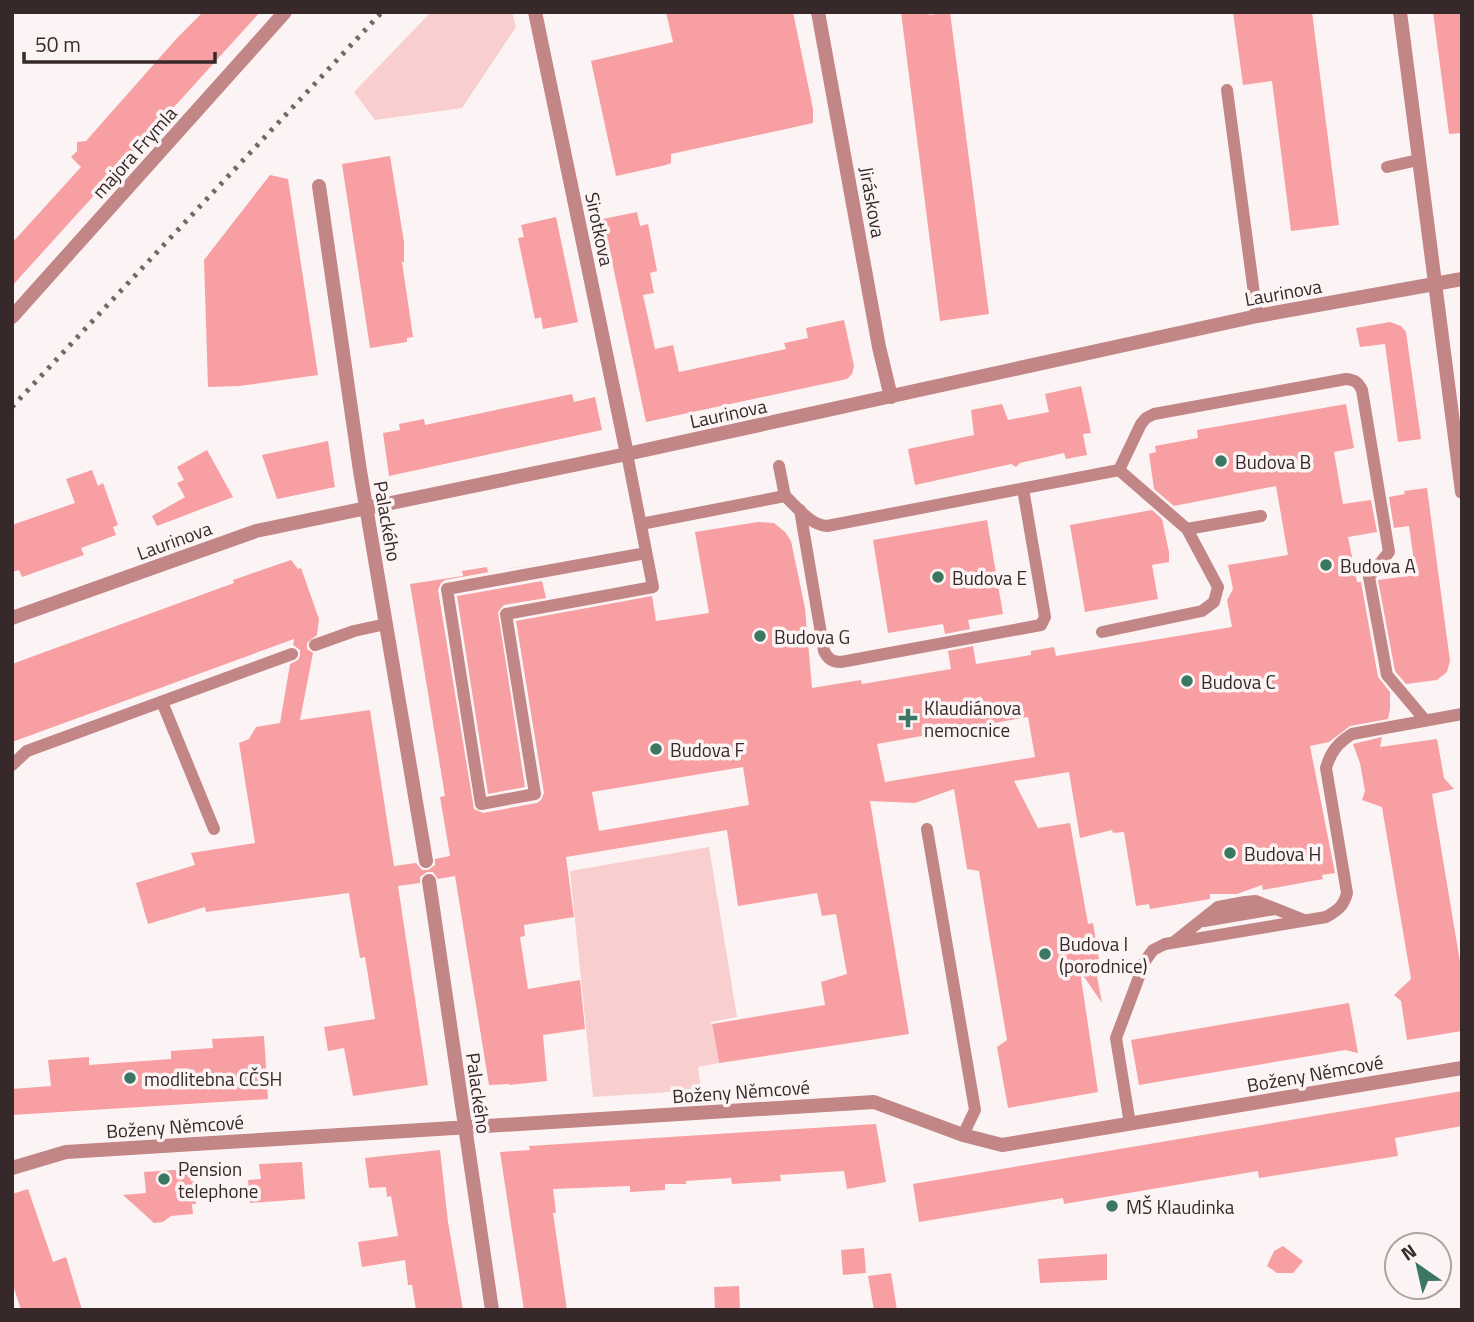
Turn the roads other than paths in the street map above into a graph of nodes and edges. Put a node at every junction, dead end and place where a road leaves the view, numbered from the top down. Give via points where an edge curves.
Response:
1 (285, 12) edge
2 (535, 12) edge
3 (818, 12) edge
4 (1400, 12) edge
5 (1227, 90) dead end
6 (1418, 160) junction
7 (1387, 167) dead end
8 (319, 186) dead end
9 (1462, 279) edge
10 (1434, 284) junction
11 (1257, 316) junction
12 (12, 317) edge
13 (891, 397) junction
14 (628, 454) junction
15 (779, 466) dead end
16 (1119, 470) junction
17 (1023, 489) junction
18 (1462, 492) edge
19 (785, 496) junction
20 (366, 508) junction
21 (800, 509) junction
22 (1261, 516) dead end
23 (641, 524) junction
24 (1187, 529) junction
25 (646, 553) junction
26 (12, 618) edge
27 (386, 624) junction
28 (1102, 632) dead end
29 (315, 645) dead end
30 (292, 654) dead end
31 (162, 702) junction
32 (1462, 714) edge
33 (1425, 720) junction
34 (12, 765) edge
35 (214, 829) dead end
36 (927, 829) dead end
37 (426, 861) dead end
38 (429, 881) dead end
39 (1304, 920) junction
40 (1174, 942) junction
41 (1462, 1068) edge
42 (1130, 1124) junction
43 (465, 1128) junction
44 (963, 1135) junction
45 (12, 1168) edge
46 (492, 1310) edge

1 - 12 street, majora Frymla
2 - 14 street, Sirotkova
3 - 13 street, Jiráskova
4 - 6 street
5 - 11 lane
6 - 7 lane
6 - 10 street
8 - 20 street, Palackého
9 - 10 street, Laurinova
10 - 11 street, Laurinova
10 - 18 street
11 - 13 street, Laurinova
13 - 14 street, Laurinova
14 - 20 street, Laurinova
14 - 23 lane
15 - 19 lane
16 - 17 lane
16 - 24 lane
16 - 33 lane via 1141,424 1154,414 1346,379 1359,383 1390,552 1369,577 1387,675
17 - 21 lane via 827,526 812,522
17 - 21 lane via 1045,617 1041,625 841,662 834,662 824,651
19 - 21 lane
19 - 23 lane
20 - 26 street, Laurinova via 257,531
20 - 27 street, Palackého
22 - 24 lane
23 - 25 lane
24 - 28 lane via 1218,587 1214,602 1202,611
25 - 25 lane via 447,589 481,804 536,794 506,614 653,587
27 - 29 lane
27 - 37 street, Palackého
30 - 31 lane
31 - 34 lane via 27,751
31 - 35 lane
32 - 33 lane
33 - 39 lane via 1352,734 1329,756 1326,768 1347,893 1345,903 1336,911
36 - 44 lane via 975,1110
38 - 43 street, Palackého
39 - 40 lane
39 - 40 lane via 1256,901 1245,902 1218,907
40 - 42 lane via 1153,950 1145,961 1116,1038
41 - 42 street, Boženy Němcové
42 - 44 street, Boženy Němcové via 1002,1145
43 - 44 street, Boženy Němcové via 874,1102
43 - 45 street, Boženy Němcové via 66,1152
43 - 46 street, Palackého

